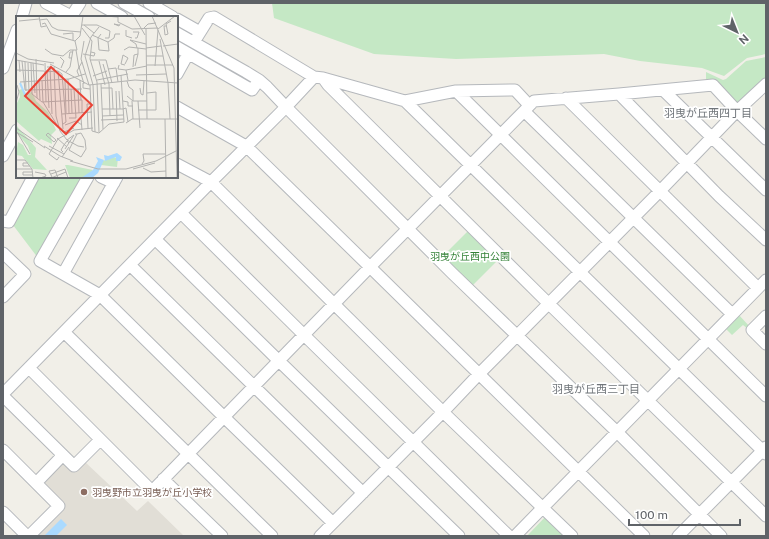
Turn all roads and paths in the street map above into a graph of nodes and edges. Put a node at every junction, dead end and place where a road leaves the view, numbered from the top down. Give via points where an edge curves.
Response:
1 (26, 3) edge
2 (46, 3) edge
3 (80, 3) edge
4 (97, 3) edge
5 (124, 3) edge
6 (149, 3) edge
7 (22, 16) edge
8 (69, 16) edge
9 (72, 16) edge
10 (120, 16) edge
11 (147, 16) edge
12 (172, 16) edge
13 (178, 20) edge
14 (200, 32) junction
15 (16, 33) edge
16 (178, 34) edge
17 (194, 42) junction
18 (178, 48) edge
19 (188, 54) junction
20 (3, 68) edge
21 (178, 72) edge
22 (319, 77) junction
23 (258, 80) junction
24 (765, 85) edge
25 (663, 90) junction
26 (456, 91) junction
27 (619, 94) junction
28 (566, 98) junction
29 (404, 101) junction
30 (286, 107) junction
31 (178, 108) edge
32 (527, 108) junction
33 (737, 111) junction
34 (16, 132) edge
35 (500, 135) junction
36 (712, 138) junction
37 (766, 139) edge
38 (10, 146) edge
39 (246, 146) junction
40 (3, 156) edge
41 (688, 163) junction
42 (178, 165) edge
43 (470, 165) junction
44 (33, 178) edge
45 (87, 178) edge
46 (106, 178) edge
47 (116, 180) edge
48 (211, 182) junction
49 (766, 190) edge
50 (660, 191) junction
51 (440, 196) junction
52 (181, 212) junction
53 (633, 218) junction
54 (3, 221) edge
55 (407, 229) junction
56 (155, 239) junction
57 (766, 240) edge
58 (610, 242) junction
59 (3, 253) edge
60 (130, 264) junction
61 (370, 266) junction
62 (580, 272) junction
63 (63, 274) junction
64 (762, 284) edge
65 (100, 295) junction
66 (3, 297) edge
67 (334, 304) junction
68 (549, 304) junction
69 (732, 314) junction
70 (766, 316) edge
71 (64, 332) junction
72 (304, 335) junction
73 (517, 336) junction
74 (708, 339) junction
75 (766, 344) edge
76 (279, 361) junction
77 (29, 368) junction
78 (679, 369) junction
79 (479, 374) junction
80 (254, 386) junction
81 (3, 395) edge
82 (766, 396) edge
83 (648, 400) junction
84 (444, 412) junction
85 (224, 418) junction
86 (617, 432) junction
87 (100, 440) junction
88 (414, 442) junction
89 (3, 450) edge
90 (765, 451) edge
91 (188, 454) junction
92 (63, 455) junction
93 (388, 467) junction
94 (578, 471) junction
95 (163, 479) junction
96 (732, 482) junction
97 (36, 483) junction
98 (363, 493) junction
99 (542, 507) junction
100 (3, 512) edge
101 (700, 514) junction
102 (766, 516) edge
103 (333, 523) junction
104 (28, 536) edge
105 (222, 536) edge
106 (272, 536) edge
107 (320, 536) edge
108 (459, 536) edge
109 (509, 536) edge
110 (515, 536) edge
111 (572, 536) edge
112 (644, 536) edge
113 (678, 536) edge
114 (722, 536) edge

1 - 7 street
2 - 8 street
3 - 9 street
4 - 10 street
5 - 11 street
6 - 12 street
13 - 14 street
14 - 17 street
14 - 22 street via 208,18 214,17
15 - 20 street
16 - 17 street
17 - 23 street
18 - 19 street
19 - 21 street
19 - 23 street via 252,90
22 - 29 street
22 - 30 street
22 - 51 street
23 - 30 street
24 - 33 street
25 - 27 street
25 - 33 street via 713,85
25 - 36 street
26 - 29 street
26 - 32 street via 515,90
26 - 35 street
27 - 28 street
27 - 41 street
28 - 32 street via 534,101
28 - 50 street
29 - 43 street
30 - 39 street
30 - 55 street
31 - 39 street
32 - 35 street
32 - 53 street
33 - 36 street
33 - 37 street
34 - 38 street
35 - 43 street
35 - 58 street
36 - 41 street
36 - 49 street
38 - 40 street
39 - 48 street
39 - 61 street
41 - 50 street
41 - 57 street
42 - 48 street
43 - 51 street
43 - 62 street
44 - 54 street via 9,222
45 - 63 street via 40,261
46 - 47 street
47 - 63 street
48 - 52 street
48 - 67 street
50 - 53 street
50 - 64 street
51 - 55 street
51 - 68 street
52 - 56 street
52 - 72 street
53 - 58 street
53 - 69 street
55 - 61 street
55 - 73 street
56 - 60 street
56 - 76 street
58 - 62 street
58 - 74 street
59 - 66 street via 25,274
60 - 65 street
60 - 80 street
61 - 67 street
61 - 79 street
62 - 68 street
62 - 78 street
63 - 65 street
64 - 69 street
65 - 71 street
65 - 85 street
67 - 72 street
67 - 84 street
68 - 73 street
68 - 83 street
69 - 74 street
70 - 75 street via 752,330
71 - 77 street
71 - 91 street
72 - 76 street
72 - 88 street
73 - 79 street
73 - 86 street
74 - 78 street
74 - 82 street
76 - 80 street
76 - 93 street
77 - 81 street
77 - 87 street
78 - 83 street
78 - 90 street
79 - 84 street
79 - 94 street
80 - 85 street
80 - 98 street
81 - 92 street
83 - 86 street
83 - 96 street
84 - 88 street
84 - 99 street
85 - 91 street
85 - 103 street
86 - 94 street
86 - 101 street
87 - 92 street via 74,466
87 - 95 street via 152,491
88 - 93 street
88 - 109 street
89 - 97 street
90 - 96 street
91 - 95 street
91 - 106 street
92 - 97 street
93 - 98 street
93 - 108 street
94 - 99 street
94 - 112 street
95 - 105 street
96 - 101 street
96 - 102 street
97 - 104 street via 59,506
98 - 103 street
99 - 110 street
99 - 111 street
100 - 104 street
101 - 113 street
101 - 114 street
103 - 107 street

